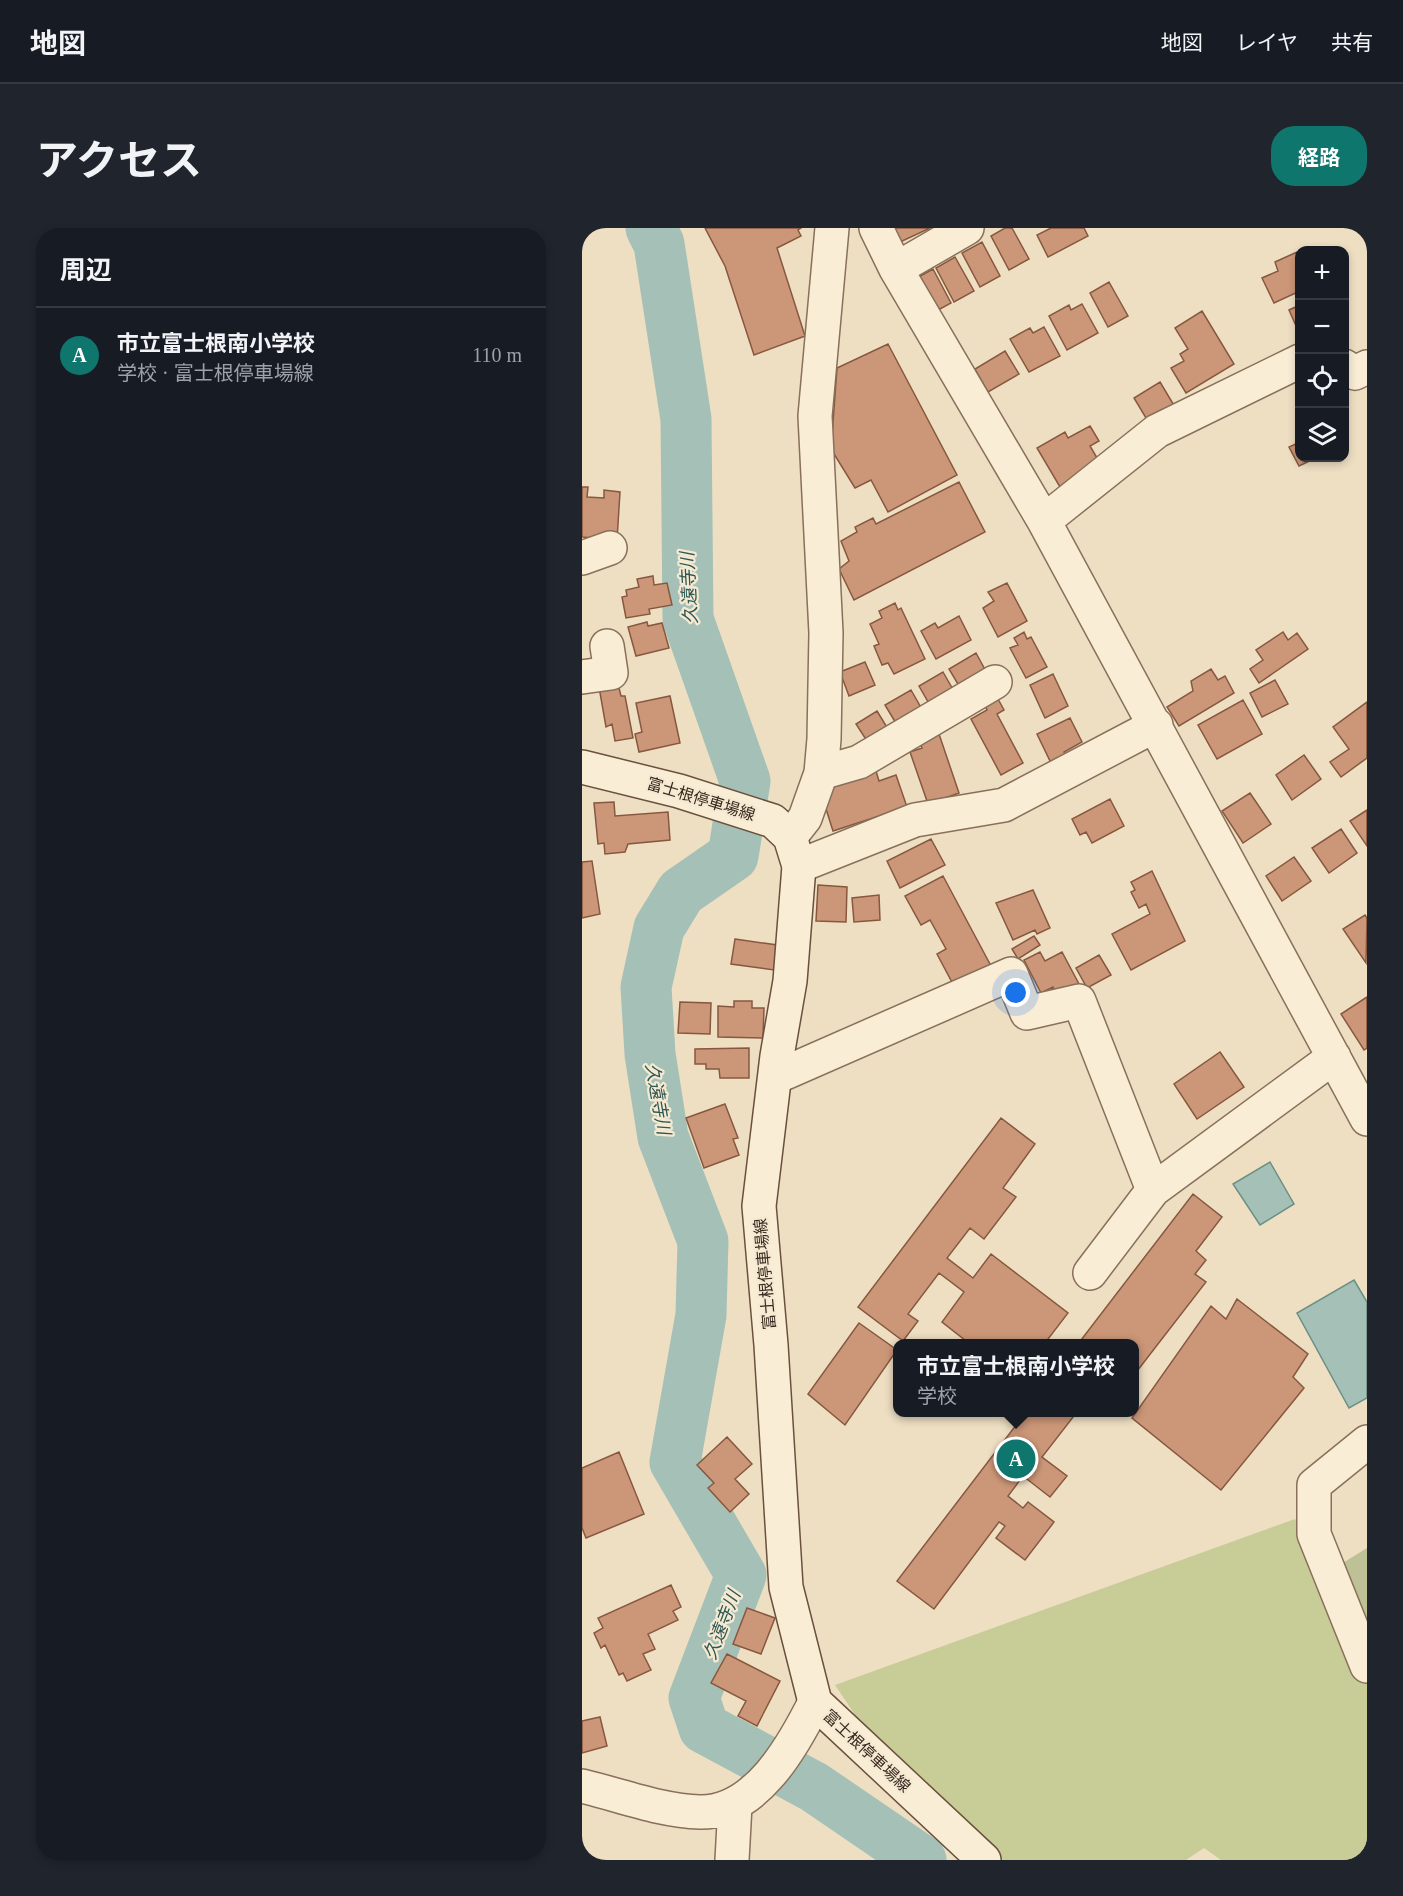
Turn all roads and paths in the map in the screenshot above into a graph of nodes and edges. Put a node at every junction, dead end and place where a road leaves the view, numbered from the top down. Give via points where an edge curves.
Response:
1 (832, 228) edge
2 (876, 228) edge
3 (967, 228) edge
4 (896, 269) junction
5 (1295, 363) edge
6 (1367, 367) edge
7 (1349, 369) edge
8 (1044, 521) junction
9 (607, 646) dead end
10 (582, 677) edge
11 (996, 682) dead end
12 (1156, 725) junction
13 (582, 766) edge
14 (821, 773) junction
15 (787, 841) junction
16 (1349, 1066) edge
17 (776, 1077) junction
18 (1367, 1119) edge
19 (1153, 1190) junction
20 (1090, 1273) dead end
21 (1367, 1442) edge
22 (1367, 1666) edge
23 (808, 1716) junction
24 (582, 1786) edge
25 (735, 1804) junction
26 (732, 1860) edge
27 (984, 1860) edge

1 - 14 street via 815,416 826,633
2 - 4 street
3 - 4 street
4 - 8 street
5 - 8 street via 1156,431
6 - 7 street via 1355,373
8 - 12 street
9 - 10 street via 611,673
11 - 14 street via 859,762
12 - 15 street via 1004,805
12 - 16 street
13 - 15 street, 富士根停車場線 via 679,791
14 - 15 street via 805,818
15 - 17 street, 富士根停車場線 via 790,981
16 - 18 street
16 - 19 street
17 - 19 street via 1011,974 1027,1013 1079,1001
17 - 23 street, 富士根停車場線 via 759,1206 786,1587
19 - 20 street
21 - 22 street via 1314,1485 1314,1534
23 - 25 street via 761,1784
23 - 27 street, 富士根停車場線
24 - 25 street via 701,1812
25 - 26 street

